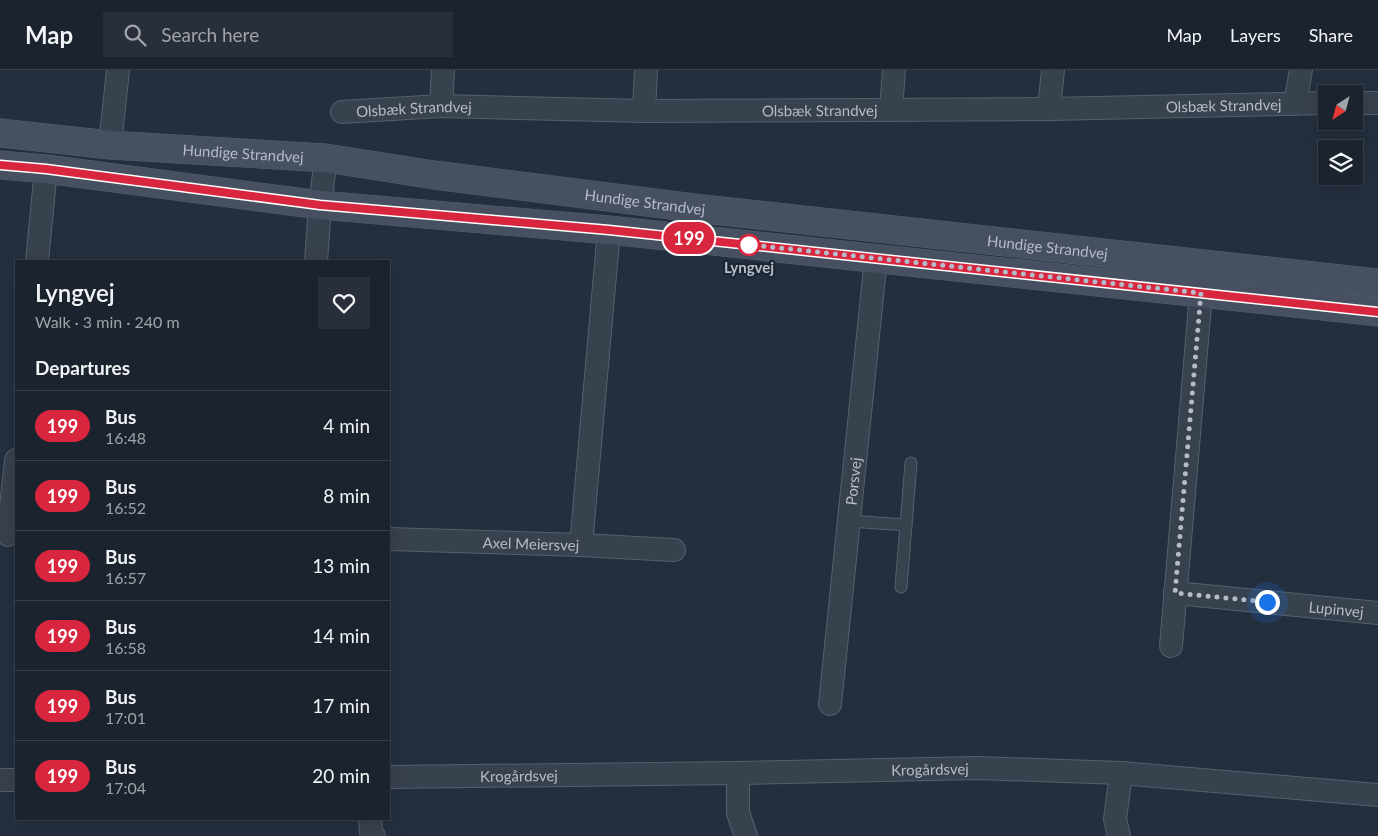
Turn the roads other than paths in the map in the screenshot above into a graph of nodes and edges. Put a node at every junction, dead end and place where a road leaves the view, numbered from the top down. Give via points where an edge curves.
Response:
1 (118, 70) edge
2 (443, 70) edge
3 (646, 70) edge
4 (894, 70) edge
5 (1053, 70) edge
6 (1300, 70) edge
7 (1363, 103) edge
8 (1378, 103) edge
9 (1295, 104) junction
10 (1318, 104) edge
11 (441, 106) junction
12 (891, 109) junction
13 (1049, 109) junction
14 (644, 111) junction
15 (342, 112) dead end
16 (0, 133) edge
17 (110, 145) junction
18 (326, 158) junction
19 (0, 165) edge
20 (46, 169) junction
21 (320, 205) junction
22 (609, 230) junction
23 (876, 258) junction
24 (37, 260) edge
25 (316, 260) edge
26 (1378, 283) edge
27 (1201, 293) junction
28 (1378, 312) edge
29 (911, 463) dead end
30 (15, 469) edge
31 (849, 521) junction
32 (906, 524) junction
33 (8, 535) edge
34 (390, 539) edge
35 (581, 545) junction
36 (674, 550) dead end
37 (901, 587) dead end
38 (1175, 593) junction
39 (1378, 613) edge
40 (1171, 646) dead end
41 (830, 704) dead end
42 (738, 773) junction
43 (1121, 773) junction
44 (390, 777) edge
45 (0, 780) edge
46 (15, 780) edge
47 (1378, 795) edge
48 (370, 820) edge
49 (374, 836) edge
50 (746, 836) edge
51 (1119, 836) edge

1 - 17 street
2 - 11 street
3 - 14 street
4 - 12 street
5 - 13 street
6 - 9 street, Olsbæk Strandvej
7 - 8 street
9 - 10 street, Olsbæk Strandvej
9 - 13 street, Olsbæk Strandvej
11 - 14 street, Olsbæk Strandvej
11 - 15 street, Olsbæk Strandvej
12 - 13 street, Olsbæk Strandvej
12 - 14 street, Olsbæk Strandvej
16 - 17 main road, Hundige Strandvej
17 - 18 main road, Hundige Strandvej
18 - 21 street
18 - 26 main road, Hundige Strandvej via 684,207
19 - 20 main road, Hundige Strandvej
20 - 21 main road, Hundige Strandvej
20 - 24 street
21 - 22 main road, Hundige Strandvej
21 - 25 street
22 - 23 main road, Hundige Strandvej
22 - 35 street
23 - 27 main road, Hundige Strandvej
23 - 31 street, Porsvej
27 - 28 main road, Hundige Strandvej
27 - 38 street
29 - 32 lane
30 - 33 street
31 - 32 lane
31 - 41 street, Porsvej
32 - 37 lane
34 - 35 street, Axel Meiersvej
35 - 36 street, Axel Meiersvej
38 - 39 street, Lupinvej
38 - 40 street
42 - 43 street, Krogårdsvej via 978,768
42 - 44 street, Krogårdsvej
42 - 50 street via 738,813
43 - 47 street, Krogårdsvej
43 - 51 street via 1116,819
45 - 46 street
48 - 49 street

